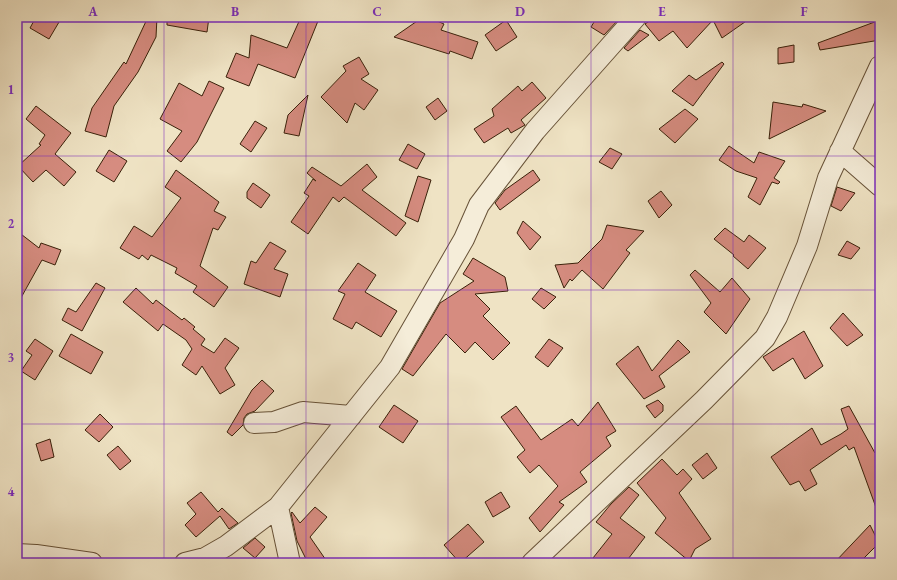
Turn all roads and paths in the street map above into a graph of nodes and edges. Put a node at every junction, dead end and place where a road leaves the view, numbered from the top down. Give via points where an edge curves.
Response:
1 (636, 17) edge
2 (880, 66) edge
3 (840, 151) junction
4 (880, 186) edge
5 (351, 416) junction
6 (254, 423) dead end
7 (278, 507) junction
8 (17, 554) edge
9 (92, 563) edge
10 (185, 563) edge
11 (290, 563) edge
12 (532, 563) edge

1 - 5 street via 535,131 479,205 464,238 390,367
2 - 3 street
3 - 4 street
3 - 12 street via 828,178 807,246 777,317 765,338 704,400
5 - 6 street via 303,412 274,422
5 - 7 street
7 - 10 street via 226,546 205,558
7 - 11 street
8 - 9 street

